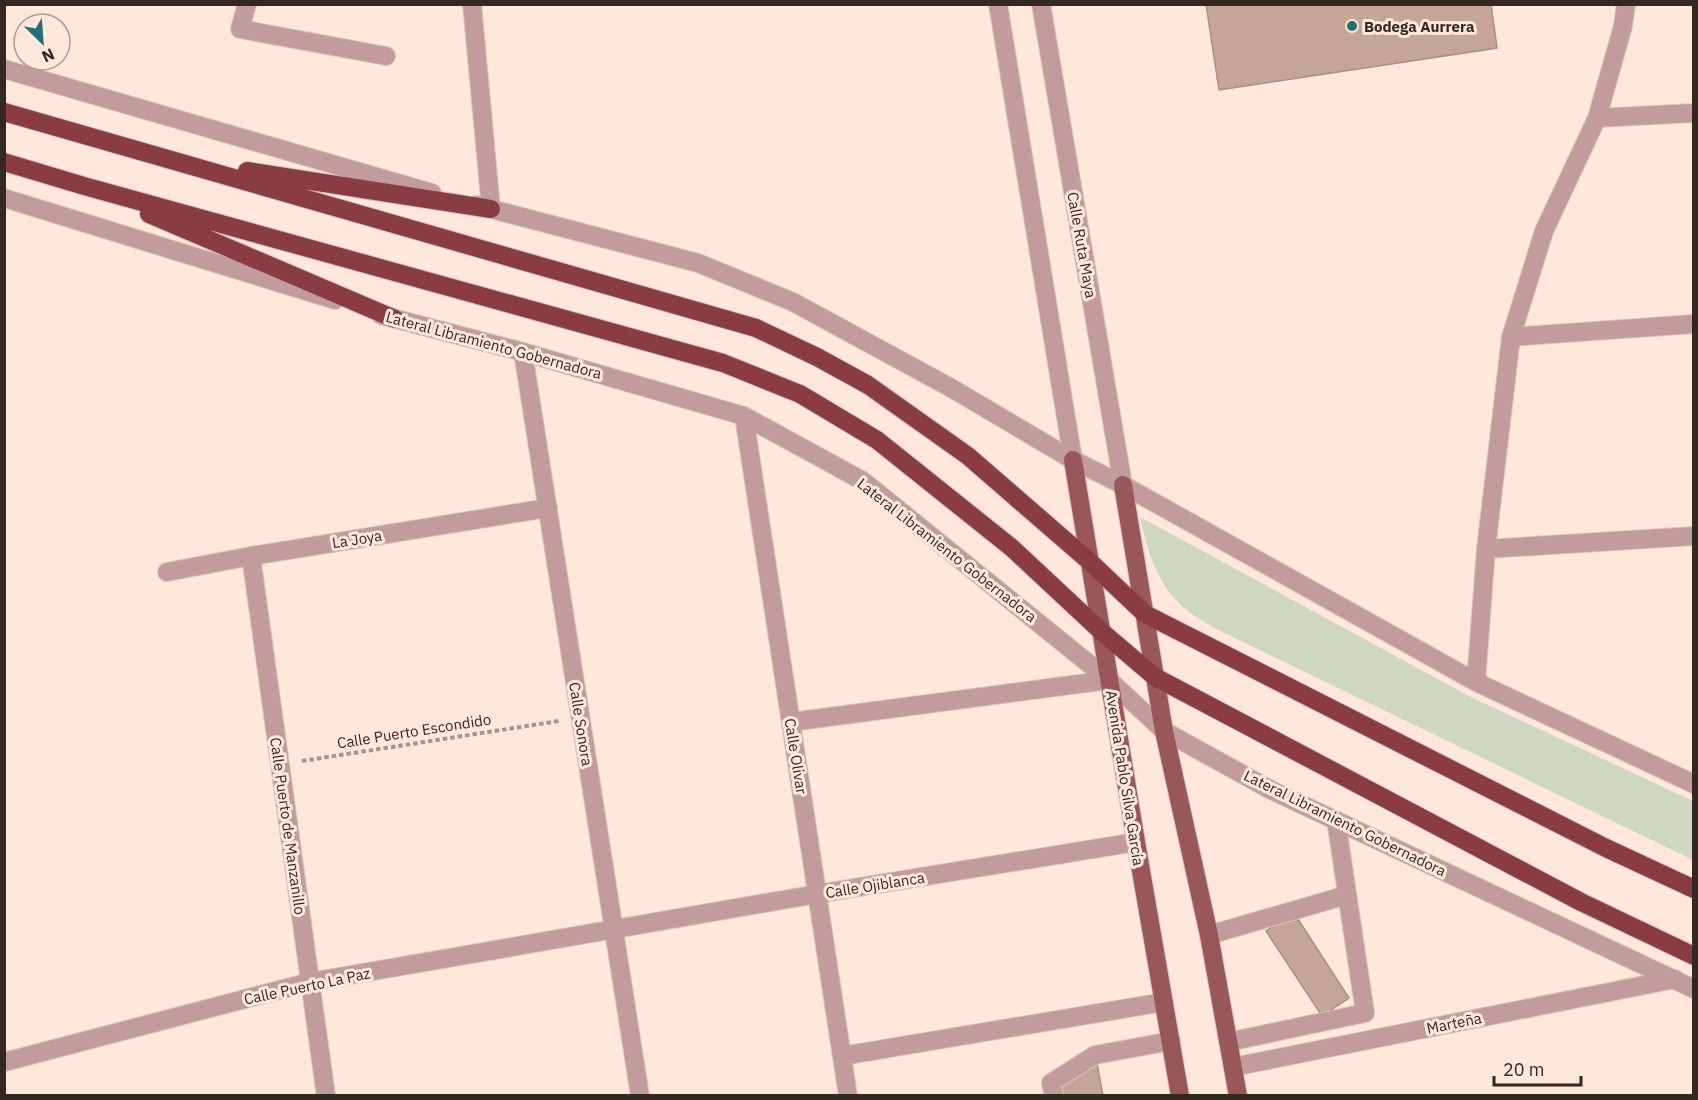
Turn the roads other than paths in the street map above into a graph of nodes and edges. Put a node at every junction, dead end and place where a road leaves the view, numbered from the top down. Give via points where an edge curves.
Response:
1 (247, 4) edge
2 (472, 4) edge
3 (998, 4) edge
4 (1041, 4) edge
5 (1626, 4) edge
6 (386, 56) dead end
7 (4, 69) edge
8 (4, 112) edge
9 (1694, 113) edge
10 (1597, 118) junction
11 (172, 160) junction
12 (4, 162) edge
13 (84, 186) junction
14 (4, 198) edge
15 (491, 209) junction
16 (394, 319) junction
17 (1694, 324) edge
18 (1511, 337) junction
19 (524, 352) junction
20 (744, 416) junction
21 (1073, 460) junction
22 (1123, 485) junction
23 (548, 508) junction
24 (1694, 536) edge
25 (1486, 549) junction
26 (251, 556) junction
27 (1089, 561) junction
28 (167, 572) dead end
29 (1145, 614) junction
30 (1102, 632) junction
31 (1155, 677) junction
32 (1109, 680) junction
33 (1476, 682) junction
34 (791, 722) junction
35 (1164, 730) junction
36 (1694, 784) edge
37 (1336, 820) junction
38 (1136, 842) junction
39 (1694, 889) edge
40 (817, 894) junction
41 (1347, 895) junction
42 (614, 930) junction
43 (1209, 935) junction
44 (1694, 956) edge
45 (1675, 979) junction
46 (310, 982) junction
47 (1694, 988) edge
48 (1164, 1002) junction
49 (1170, 1041) junction
50 (1228, 1042) junction
51 (842, 1056) junction
52 (4, 1062) edge
53 (1233, 1067) junction
54 (326, 1095) edge
55 (640, 1095) edge
56 (848, 1095) edge
57 (1054, 1095) edge
58 (1180, 1095) edge
59 (1238, 1095) edge

1 - 6 street via 240,28
2 - 15 street
3 - 21 street
4 - 22 street, Calle Ruta Maya
5 - 10 street
7 - 15 street
8 - 11 highway
9 - 10 street
10 - 18 street via 1544,231
11 - 15 highway
11 - 27 highway via 756,328 868,385 968,456
12 - 13 highway
13 - 16 highway
13 - 30 highway via 723,363 800,394 877,440 1012,548
14 - 16 street, Lateral Libramiento Gobernadora
15 - 21 street via 698,263 794,302 953,388
16 - 19 street, Lateral Libramiento Gobernadora
17 - 18 street
18 - 25 street
19 - 20 street, Lateral Libramiento Gobernadora
19 - 23 street, Calle Sonora
20 - 32 street, Lateral Libramiento Gobernadora via 863,481
20 - 34 street, Calle Olivar
21 - 22 street
21 - 27 main road, Avenida Pablo Silva García
22 - 29 main road
22 - 33 street
23 - 26 street, La Joya
23 - 42 street, Calle Sonora
24 - 25 street
25 - 33 street
26 - 28 street, La Joya
26 - 46 street, Calle Puerto de Manzanillo
27 - 29 highway
27 - 30 main road, Avenida Pablo Silva García
29 - 31 main road
29 - 39 highway via 1595,843
30 - 31 highway
30 - 32 main road, Avenida Pablo Silva García
31 - 35 main road
31 - 44 highway via 1571,897
32 - 34 street
32 - 35 street, Lateral Libramiento Gobernadora
32 - 38 main road, Avenida Pablo Silva García
33 - 36 street
34 - 40 street, Calle Olivar
35 - 37 street, Lateral Libramiento Gobernadora via 1271,790
35 - 43 main road
37 - 41 street
37 - 45 street, Lateral Libramiento Gobernadora
38 - 40 street, Calle Ojiblanca
38 - 48 main road, Avenida Pablo Silva García
40 - 42 street, Calle Ojiblanca
40 - 51 street, Calle Olivar
41 - 43 street
41 - 50 street via 1365,1013
42 - 46 street, Calle Puerto La Paz
42 - 55 street, Calle Sonora
43 - 50 main road
45 - 47 street, Lateral Libramiento Gobernadora
45 - 53 street, Marteña
46 - 52 street, Calle Puerto La Paz
46 - 54 street, Calle Puerto de Manzanillo
48 - 49 main road, Avenida Pablo Silva García
48 - 51 street
49 - 57 street via 1095,1055 1051,1083
49 - 58 main road, Avenida Pablo Silva García
50 - 53 main road
51 - 56 street, Calle Olivar
53 - 59 main road

